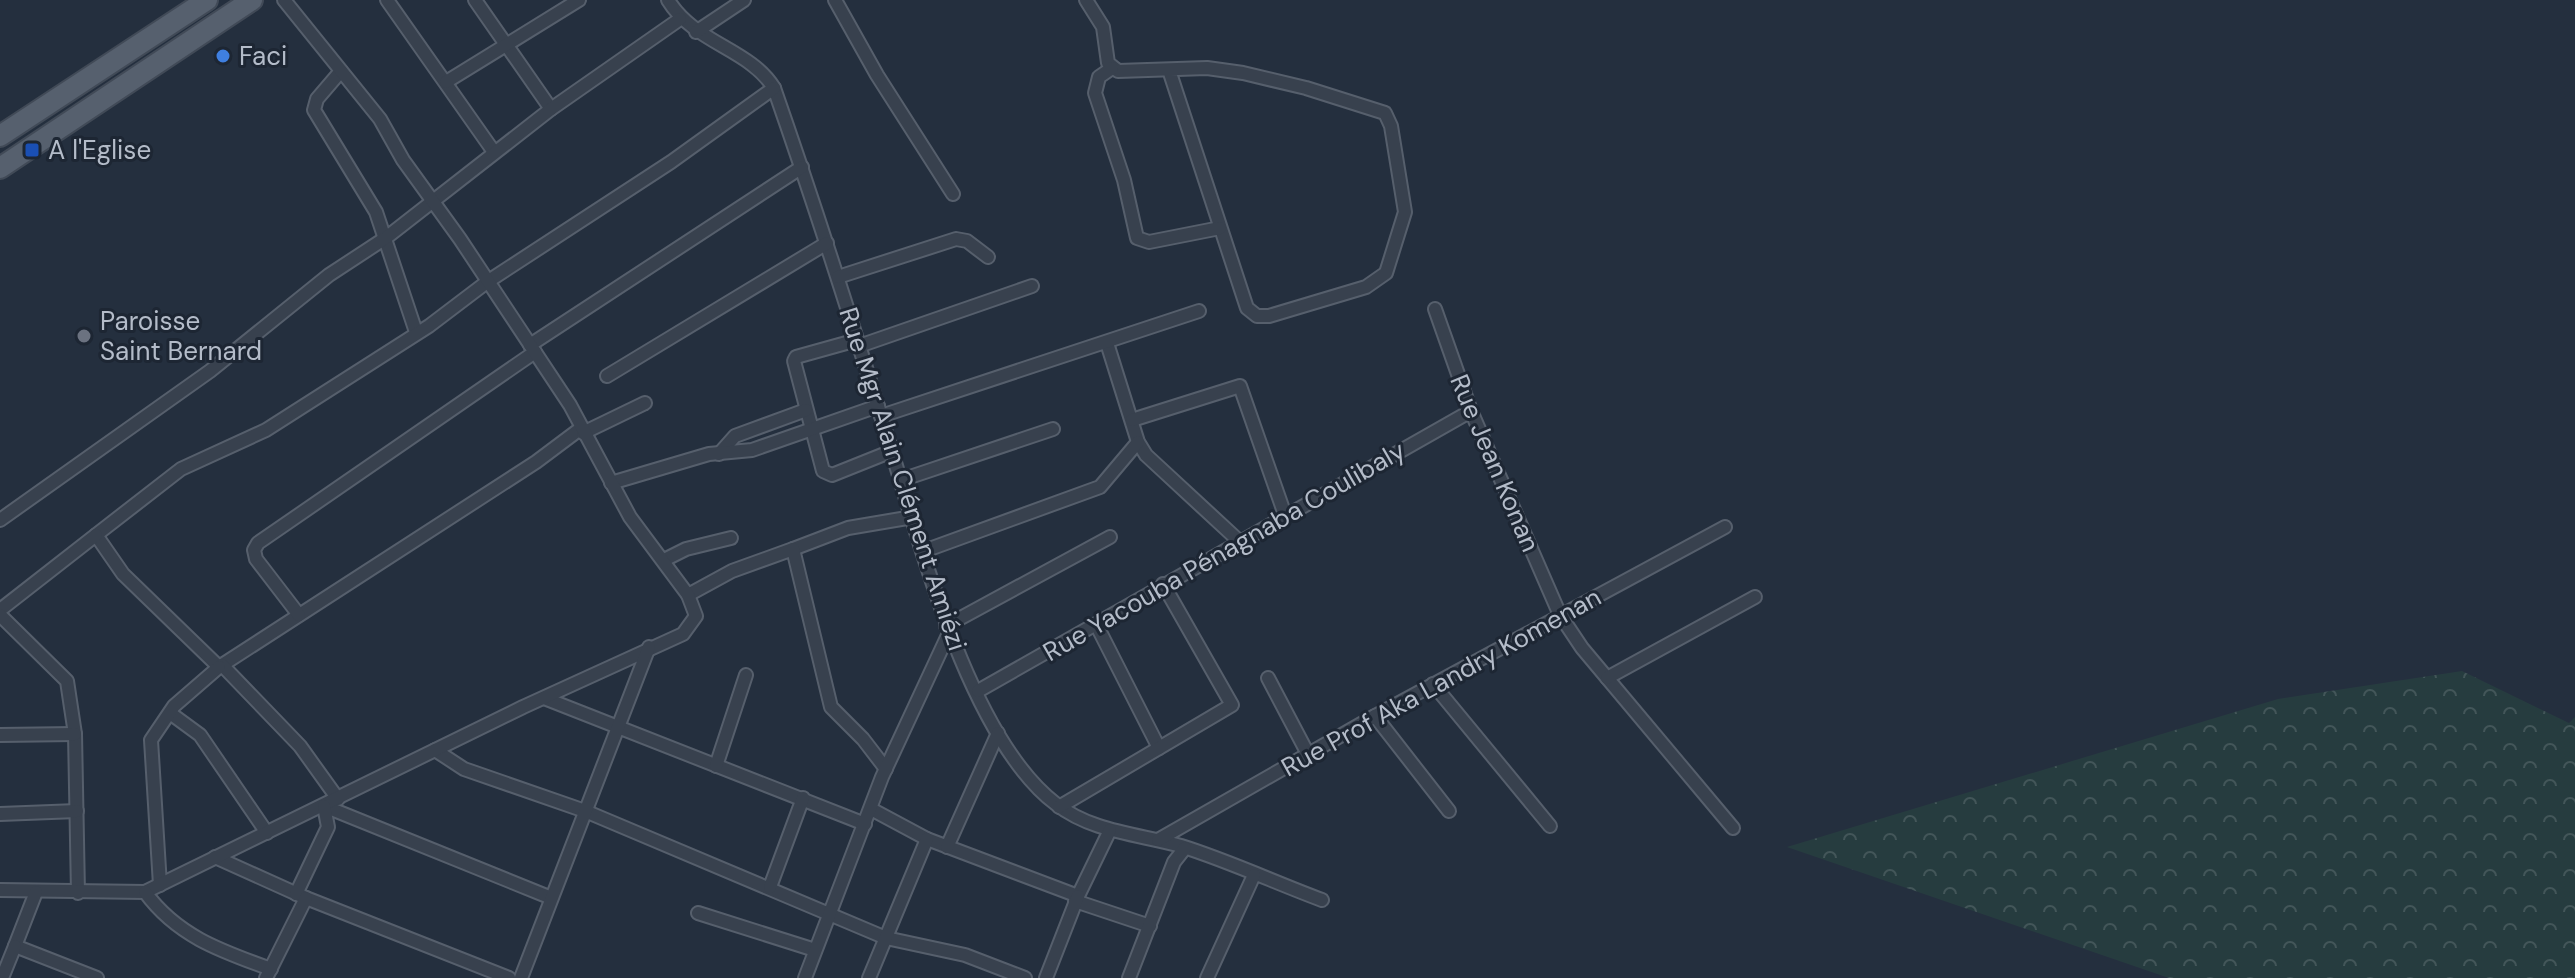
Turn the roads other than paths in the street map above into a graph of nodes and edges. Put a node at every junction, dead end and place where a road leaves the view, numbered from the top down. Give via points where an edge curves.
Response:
1 (207, 0) edge
2 (252, 0) edge
3 (284, 0) edge
4 (387, 0) edge
5 (475, 0) edge
6 (579, 0) edge
7 (668, 0) edge
8 (744, 0) edge
9 (835, 0) edge
10 (1086, 0) edge
11 (680, 19) junction
12 (696, 32) junction
13 (506, 46) junction
14 (1112, 68) junction
15 (1169, 70) junction
16 (341, 71) junction
17 (446, 82) junction
18 (774, 88) junction
19 (57, 99) junction
20 (551, 109) junction
21 (70, 121) junction
22 (0, 136) edge
23 (494, 152) junction
24 (802, 167) junction
25 (0, 168) edge
26 (953, 194) dead end
27 (432, 200) junction
28 (1220, 228) junction
29 (387, 237) junction
30 (827, 243) junction
31 (988, 257) dead end
32 (838, 277) junction
33 (487, 282) junction
34 (1032, 286) dead end
35 (1435, 309) dead end
36 (1199, 311) dead end
37 (416, 332) junction
38 (858, 343) junction
39 (1107, 343) junction
40 (532, 348) junction
41 (607, 376) dead end
42 (645, 403) dead end
43 (806, 410) junction
44 (880, 411) junction
45 (1471, 411) junction
46 (1132, 420) junction
47 (811, 429) junction
48 (1053, 429) dead end
49 (582, 431) junction
50 (1138, 442) junction
51 (892, 451) junction
52 (719, 454) junction
53 (901, 480) junction
54 (611, 483) junction
55 (1285, 515) junction
56 (913, 517) junction
57 (0, 520) edge
58 (1725, 527) dead end
59 (96, 535) junction
60 (1110, 537) dead end
61 (731, 538) dead end
62 (1239, 541) junction
63 (793, 549) junction
64 (924, 551) junction
65 (664, 560) junction
66 (1163, 584) junction
67 (688, 595) junction
68 (1755, 597) dead end
69 (0, 613) edge
70 (299, 615) junction
71 (1560, 615) junction
72 (1097, 626) junction
73 (948, 630) junction
74 (649, 647) junction
75 (220, 666) junction
76 (746, 675) dead end
77 (1268, 678) dead end
78 (1607, 678) junction
79 (1433, 684) junction
80 (978, 691) junction
81 (544, 698) junction
82 (170, 713) junction
83 (1375, 716) junction
84 (618, 728) junction
85 (998, 733) junction
86 (75, 734) junction
87 (0, 735) edge
88 (1159, 748) junction
89 (435, 750) junction
90 (1308, 754) junction
91 (716, 766) junction
92 (886, 769) junction
93 (803, 798) junction
94 (338, 799) junction
95 (324, 806) junction
96 (1059, 807) junction
97 (871, 809) junction
98 (77, 811) junction
99 (585, 811) junction
100 (1449, 811) dead end
101 (0, 814) edge
102 (865, 824) junction
103 (1550, 826) dead end
104 (1733, 828) dead end
105 (1110, 830) junction
106 (267, 833) junction
107 (927, 839) junction
108 (1158, 840) junction
109 (947, 847) junction
110 (1185, 848) junction
111 (215, 857) junction
112 (1254, 875) junction
113 (160, 885) junction
114 (770, 887) junction
115 (0, 890) edge
116 (36, 892) junction
117 (145, 892) junction
118 (78, 893) junction
119 (301, 896) junction
120 (549, 897) junction
121 (1077, 898) junction
122 (1322, 900) dead end
123 (698, 913) dead end
124 (828, 915) junction
125 (1150, 926) junction
126 (886, 938) junction
127 (15, 946) junction
128 (815, 950) junction
129 (268, 974) edge
130 (2, 978) edge
131 (97, 978) edge
132 (509, 978) edge
133 (521, 978) edge
134 (805, 978) edge
135 (869, 978) edge
136 (1025, 978) edge
137 (1046, 978) edge
138 (1129, 978) edge
139 (1207, 978) edge

1 - 19 main road
2 - 21 main road
3 - 16 street
4 - 17 street
5 - 13 street
6 - 13 street
7 - 11 street, Rue Mgr Alain Clément Amiézi
8 - 12 street
9 - 26 street
10 - 14 street via 1103,27
11 - 12 street, Rue Mgr Alain Clément Amiézi
11 - 20 street
12 - 18 street, Rue Mgr Alain Clément Amiézi via 765,72
13 - 17 street
13 - 20 street
14 - 15 street
14 - 28 street via 1099,77 1095,93 1137,238 1149,242
15 - 28 street
15 - 28 street via 1207,68 1274,78 1379,109 1389,119 1405,212 1386,273 1377,281 1257,316 1247,308
16 - 27 street via 380,119
16 - 29 street via 314,110
17 - 23 street
18 - 24 street, Rue Mgr Alain Clément Amiézi
18 - 33 street
19 - 21 main road
19 - 22 main road
20 - 23 street
21 - 25 main road
23 - 27 street via 479,169
24 - 30 street, Rue Mgr Alain Clément Amiézi
24 - 40 street
27 - 29 street
27 - 33 street
29 - 37 street
29 - 57 street
30 - 32 street, Rue Mgr Alain Clément Amiézi
30 - 41 street
31 - 32 street via 956,239
32 - 38 street, Rue Mgr Alain Clément Amiézi
33 - 37 street
33 - 40 street
34 - 38 street
35 - 45 street, Rue Jean Konan
36 - 39 street
37 - 59 street via 266,430 181,469
38 - 43 street via 796,357
38 - 44 street, Rue Mgr Alain Clément Amiézi
39 - 44 street
39 - 46 street
40 - 49 street
40 - 70 street via 258,543 256,559
42 - 49 street
43 - 47 street
43 - 52 street via 735,436
44 - 47 street
44 - 51 street, Rue Mgr Alain Clément Amiézi
45 - 55 street, Rue Yacouba Pénagnaba Coulibaly
45 - 71 street, Rue Jean Konan
46 - 50 street
46 - 55 street via 1240,386
47 - 51 street via 826,473 832,475
47 - 52 street via 752,450
48 - 53 street
49 - 54 street
49 - 70 street
50 - 62 street
50 - 64 street via 1100,487
51 - 53 street, Rue Mgr Alain Clément Amiézi
52 - 54 street
53 - 56 street, Rue Mgr Alain Clément Amiézi
54 - 65 street
55 - 62 street, Rue Yacouba Pénagnaba Coulibaly
56 - 63 street via 848,528
56 - 64 street, Rue Mgr Alain Clément Amiézi
58 - 71 street, Rue Prof Aka Landry Komenan
59 - 69 street
59 - 75 street via 123,574
60 - 73 street
61 - 65 street
62 - 66 street, Rue Yacouba Pénagnaba Coulibaly
63 - 67 street via 732,571
63 - 92 street via 831,707
64 - 73 street, Rue Mgr Alain Clément Amiézi
65 - 67 street
66 - 72 street, Rue Yacouba Pénagnaba Coulibaly
66 - 88 street via 1232,705
67 - 74 street via 696,616 693,625
68 - 78 street
69 - 86 street via 67,681
70 - 75 street
71 - 78 street, Rue Jean Konan
71 - 79 street, Rue Prof Aka Landry Komenan
72 - 80 street, Rue Yacouba Pénagnaba Coulibaly
72 - 88 street
73 - 80 street, Rue Mgr Alain Clément Amiézi
73 - 92 street
74 - 81 street
74 - 84 street
75 - 82 street
75 - 94 street via 300,746
76 - 91 street
77 - 90 street
78 - 104 street, Rue Jean Konan
79 - 83 street, Rue Prof Aka Landry Komenan
79 - 103 street
80 - 85 street, Rue Mgr Alain Clément Amiézi
81 - 84 street
81 - 89 street
82 - 106 street via 200,735
82 - 113 street via 151,740
83 - 90 street, Rue Prof Aka Landry Komenan
83 - 100 street
84 - 91 street
84 - 99 street
85 - 96 street, Rue Mgr Alain Clément Amiézi via 1026,774
85 - 109 street
86 - 87 street
86 - 98 street
88 - 96 street
89 - 94 street
89 - 99 street via 464,769
90 - 108 street, Rue Prof Aka Landry Komenan
91 - 93 street
92 - 97 street
93 - 102 street
93 - 114 street
94 - 95 street
95 - 106 street
95 - 119 street via 328,827
95 - 120 street
96 - 105 street, Rue Mgr Alain Clément Amiézi
97 - 102 street
97 - 107 street
98 - 101 street
98 - 118 street
99 - 114 street
99 - 120 street
102 - 124 street
105 - 108 street, Rue Mgr Alain Clément Amiézi
105 - 121 street
106 - 111 street
107 - 109 street
107 - 126 street
108 - 110 street, Rue Mgr Alain Clément Amiézi
109 - 121 street
110 - 112 street, Rue Mgr Alain Clément Amiézi
110 - 125 street via 1174,862
111 - 113 street
111 - 119 street
112 - 122 street, Rue Mgr Alain Clément Amiézi
112 - 139 street
113 - 117 street
114 - 124 street
115 - 116 street
116 - 118 street
116 - 127 street
117 - 118 street
117 - 129 street via 179,928
119 - 129 street
119 - 132 street
120 - 133 street
121 - 125 street
121 - 137 street
123 - 128 street
124 - 126 street
124 - 128 street
125 - 138 street
126 - 135 street
126 - 136 street via 965,955
127 - 130 street
127 - 131 street
128 - 134 street

